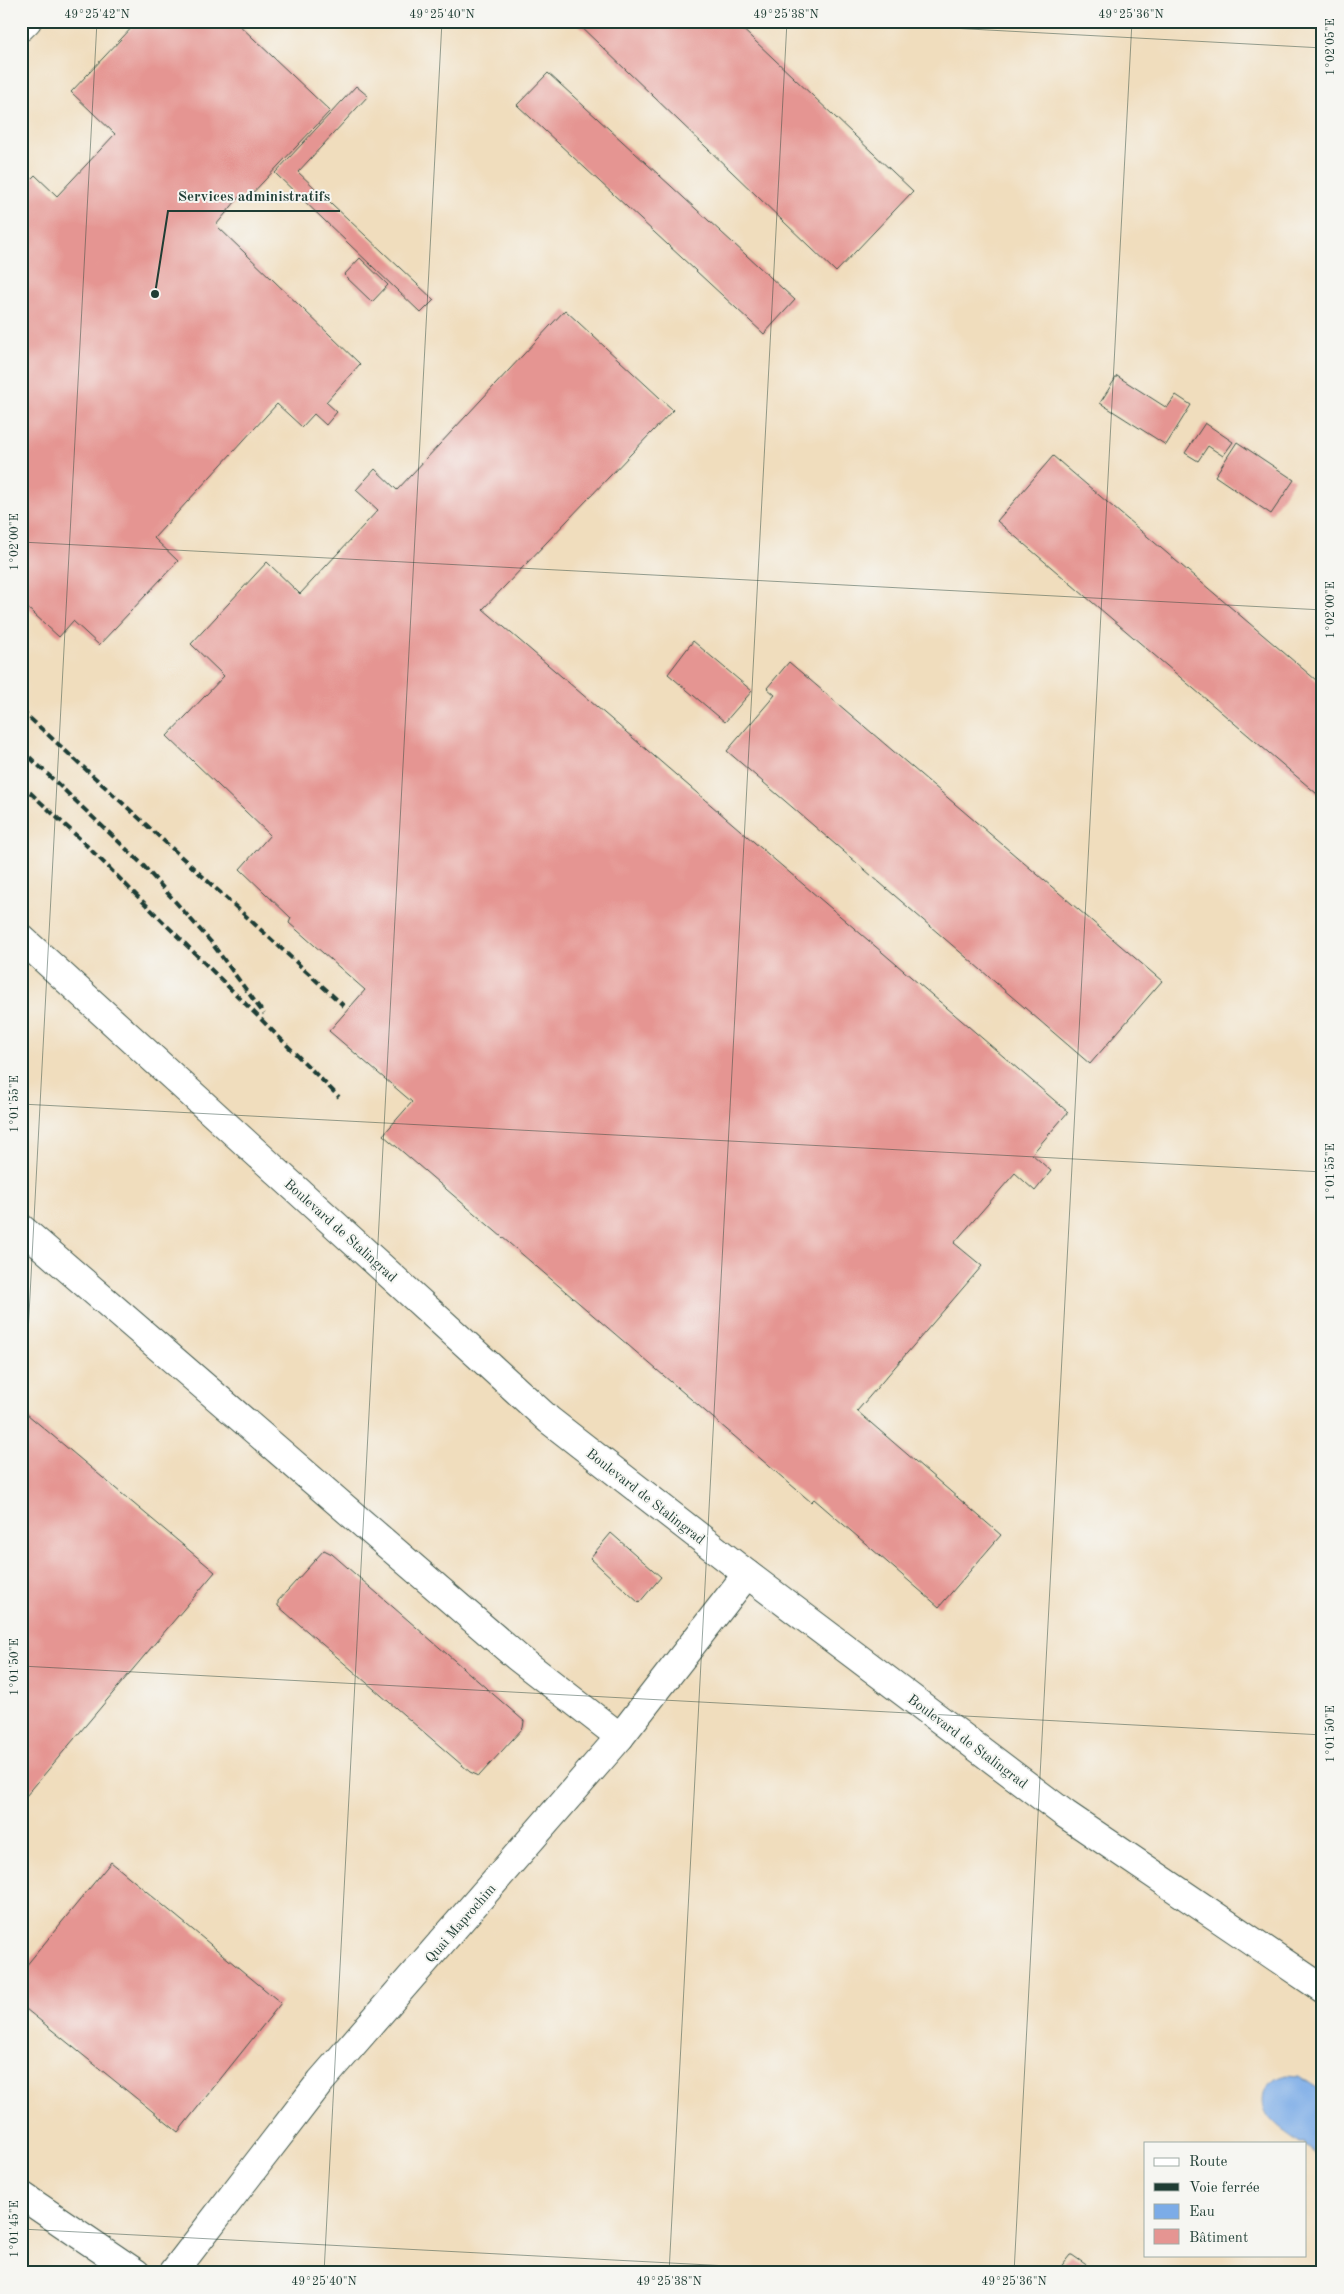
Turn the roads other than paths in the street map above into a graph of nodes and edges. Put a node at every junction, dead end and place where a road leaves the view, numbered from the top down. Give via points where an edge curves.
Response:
1 (26, 21) edge
2 (21, 27) edge
3 (21, 938) edge
4 (21, 1228) edge
5 (747, 1574) junction
6 (620, 1737) junction
7 (1323, 1989) edge
8 (21, 2195) edge
9 (136, 2273) edge
10 (173, 2273) edge

1 - 2 main road
3 - 5 main road, Boulevard de Stalingrad via 549,1420
4 - 6 main road via 517,1656
5 - 6 main road, Quai Maprochim
5 - 7 main road, Boulevard de Stalingrad via 1065,1814
6 - 10 main road, Quai Maprochim via 321,2081
8 - 9 main road

